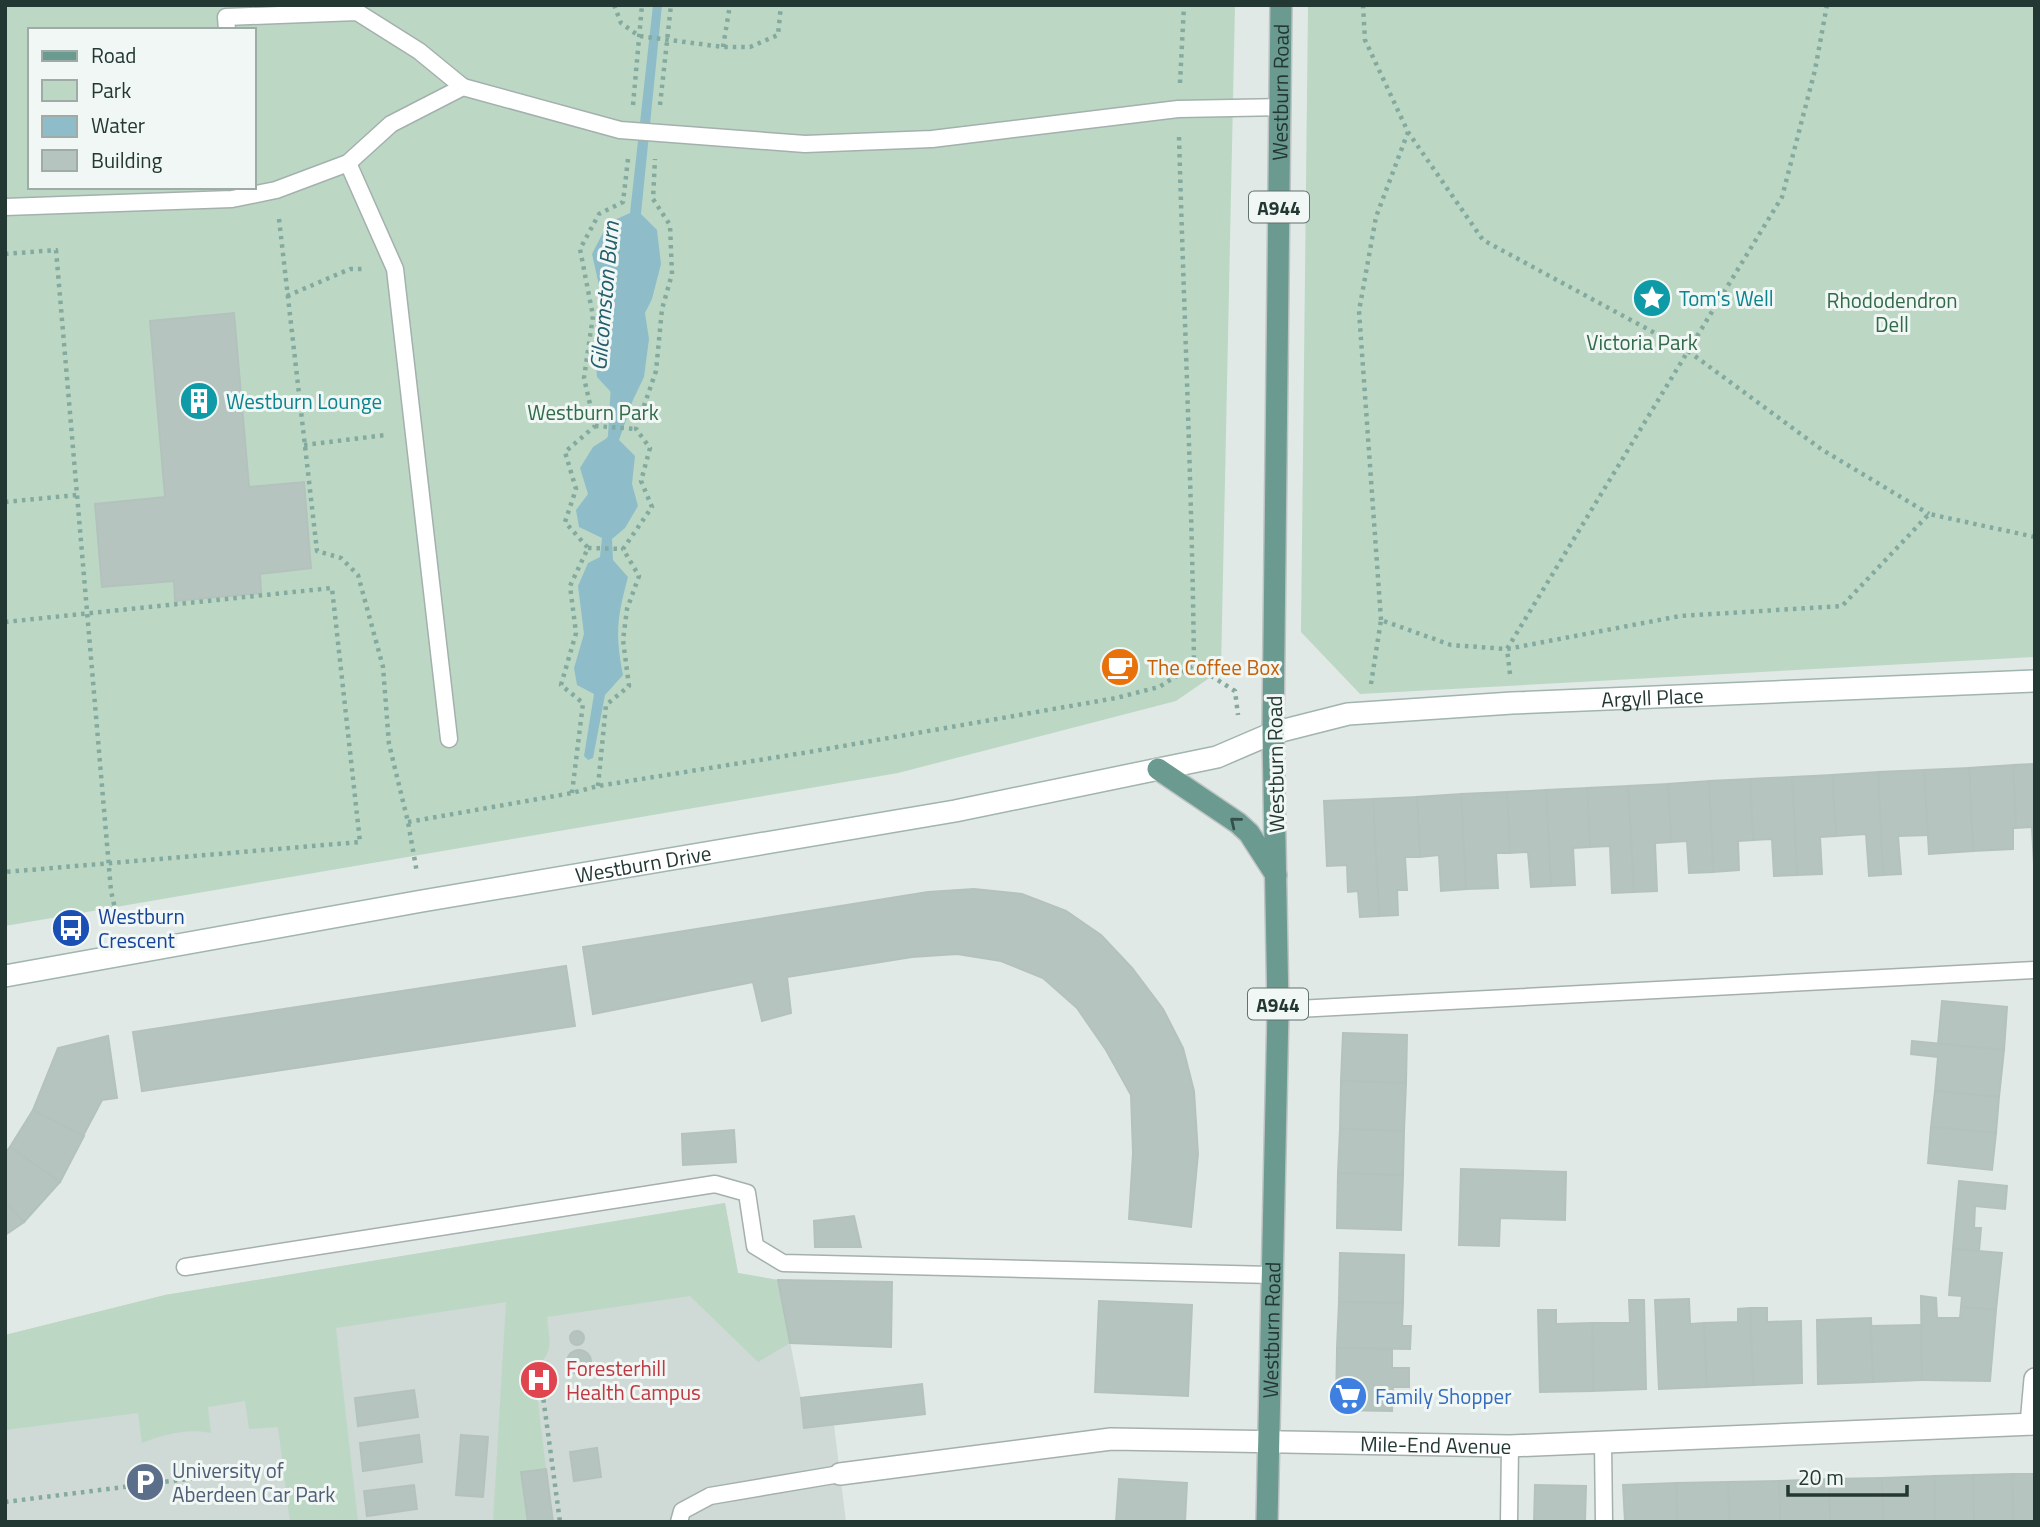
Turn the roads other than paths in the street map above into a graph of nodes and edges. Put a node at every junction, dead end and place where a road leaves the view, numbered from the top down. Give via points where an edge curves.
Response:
1 (1281, 5) edge
2 (358, 9) edge
3 (224, 17) edge
4 (463, 88) junction
5 (1280, 107) junction
6 (348, 163) junction
7 (232, 193) edge
8 (5, 207) edge
9 (2035, 681) edge
10 (1273, 733) junction
11 (449, 739) dead end
12 (1158, 769) junction
13 (1276, 875) junction
14 (2035, 970) edge
15 (5, 976) edge
16 (1278, 1010) junction
17 (185, 1267) dead end
18 (1273, 1275) junction
19 (2035, 1379) edge
20 (2033, 1424) edge
21 (1269, 1441) junction
22 (1603, 1443) junction
23 (1510, 1446) junction
24 (840, 1474) joint
25 (679, 1522) edge
26 (1267, 1522) edge
27 (1509, 1522) edge
28 (1604, 1522) edge

1 - 5 main road, Westburn Road / A944
2 - 3 lane
2 - 4 lane
4 - 5 lane via 631,130 805,144 932,139 1178,109
4 - 6 lane via 391,124
5 - 10 main road, Westburn Road / A944
6 - 7 lane via 276,190
6 - 11 lane via 395,269
7 - 8 lane
9 - 10 street, Argyll Place via 1348,714
10 - 12 street, Westburn Drive via 1217,757
10 - 13 main road, Westburn Road / A944
13 -> 12 main road via 1238,823
12 - 15 street, Westburn Drive via 956,811
13 - 16 main road, Westburn Road / A944
14 - 16 lane
16 - 18 main road, Westburn Road / A944
17 - 18 lane via 715,1184 747,1193 755,1245 783,1263
18 - 21 main road, Westburn Road / A944
19 - 20 street
20 - 22 street, Mile-End Avenue
21 - 23 street, Mile-End Avenue
21 - 24 street, Mile-End Avenue via 1111,1439
21 - 26 main road, Westburn Road / A944
22 - 23 street, Mile-End Avenue
22 - 28 lane
23 - 27 lane
24 - 25 lane via 710,1496 682,1511

